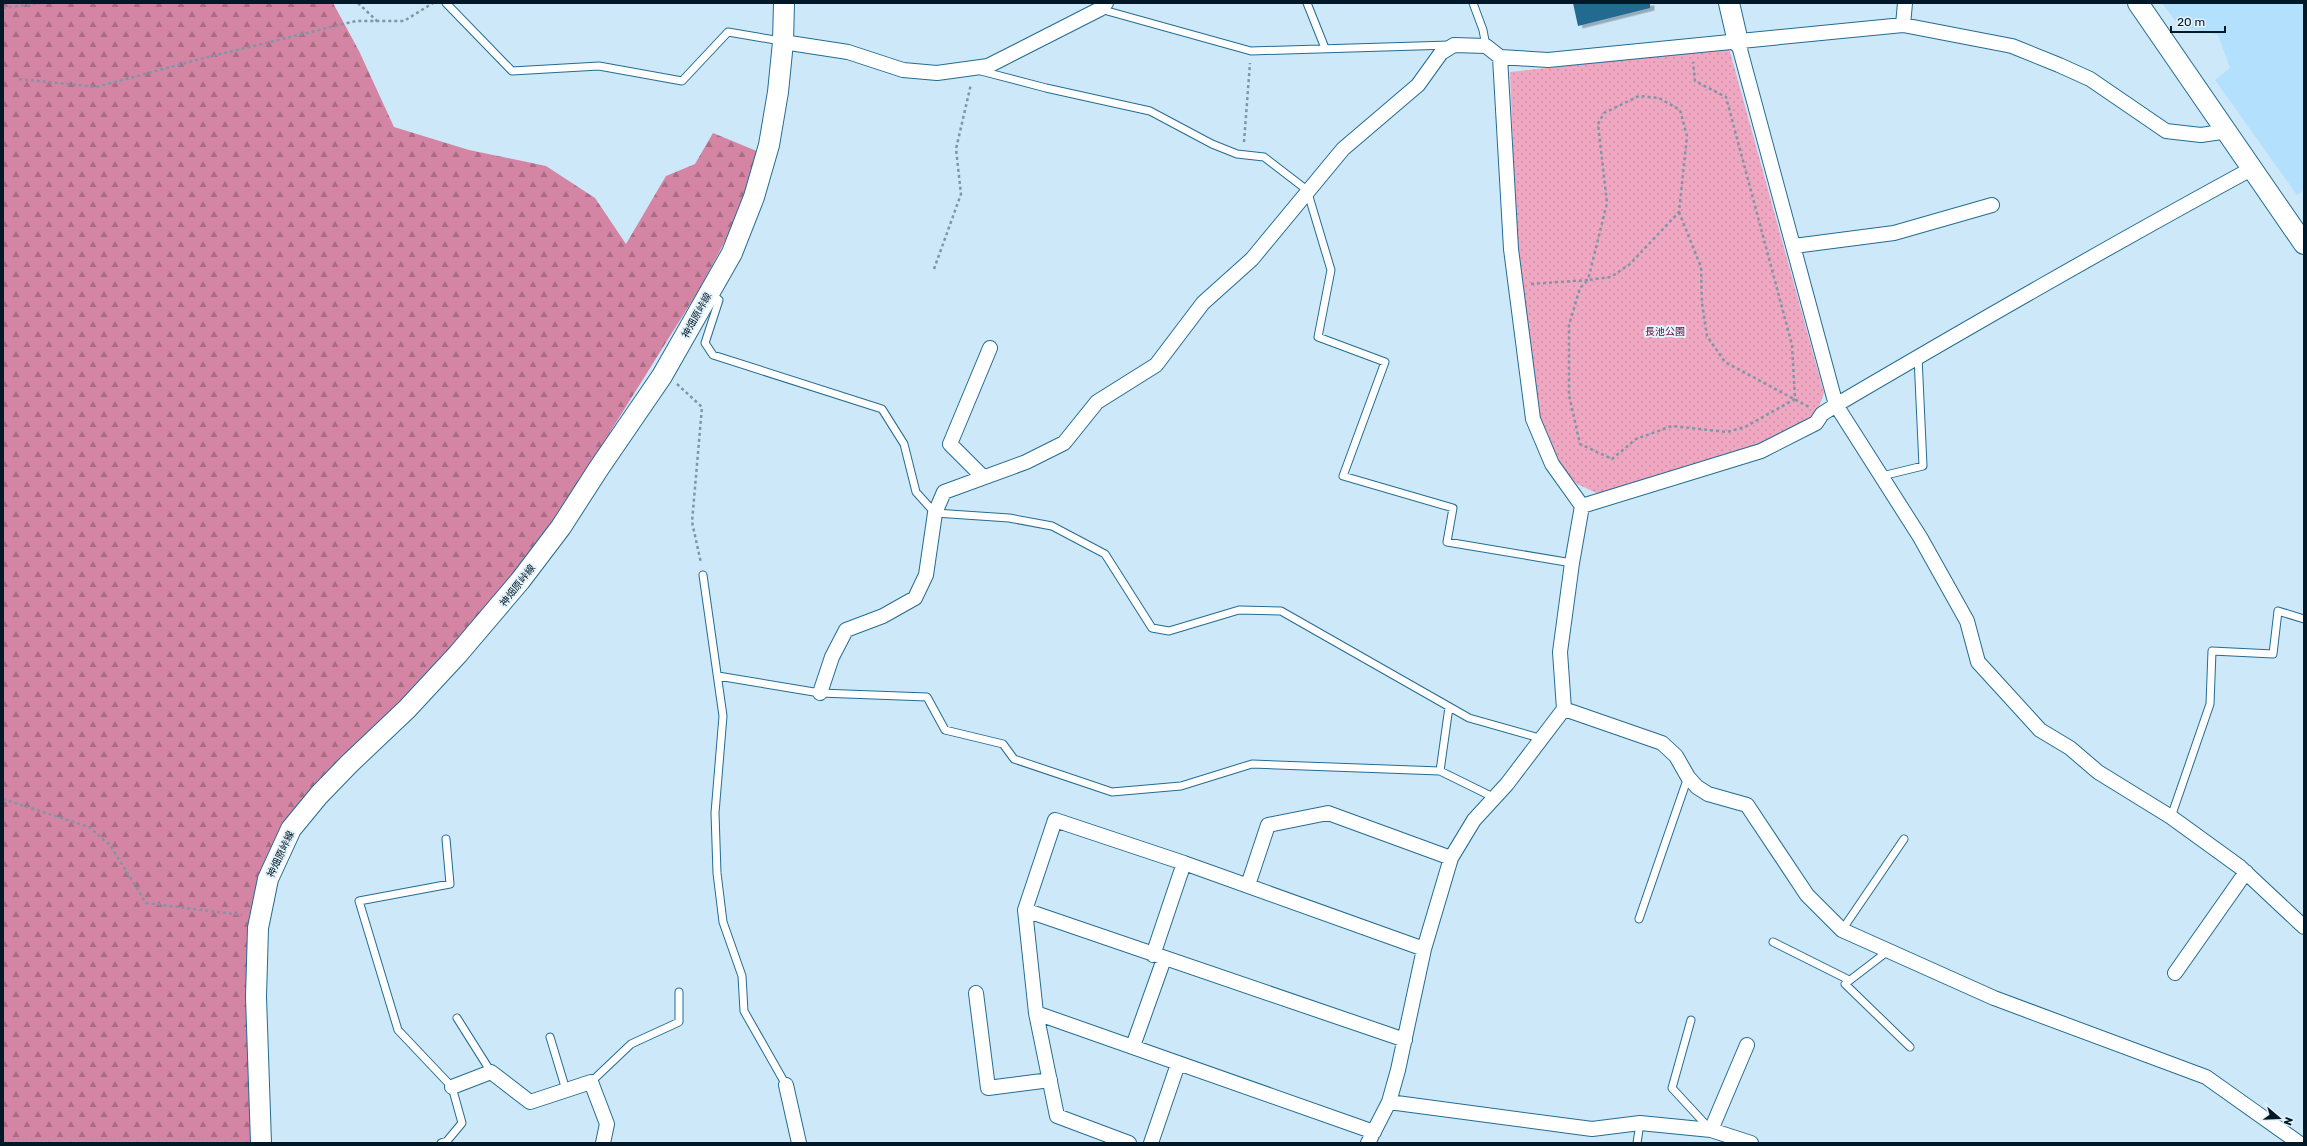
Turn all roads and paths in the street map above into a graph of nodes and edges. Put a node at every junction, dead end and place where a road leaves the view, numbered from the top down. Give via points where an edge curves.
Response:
1 (40, 3) edge
2 (358, 3) edge
3 (433, 3) edge
4 (446, 3) edge
5 (784, 3) edge
6 (1307, 3) edge
7 (1473, 3) edge
8 (1728, 3) edge
9 (1905, 3) edge
10 (2138, 3) edge
11 (1103, 6) edge
12 (3, 8) edge
13 (378, 21) junction
14 (1903, 25) junction
15 (783, 42) junction
16 (1738, 42) junction
17 (1454, 45) junction
18 (1486, 46) junction
19 (1691, 46) junction
20 (1325, 48) junction
21 (1251, 51) junction
22 (1500, 56) junction
23 (975, 69) junction
24 (19, 79) dead end
25 (2228, 131) junction
26 (1243, 155) junction
27 (2253, 168) junction
28 (1307, 190) junction
29 (1992, 205) dead end
30 (1679, 212) junction
31 (2304, 244) edge
32 (1794, 246) junction
33 (934, 269) dead end
34 (1588, 280) junction
35 (1515, 286) junction
36 (708, 292) junction
37 (990, 348) dead end
38 (1918, 357) junction
39 (664, 371) junction
40 (1795, 399) junction
41 (1836, 405) junction
42 (1882, 476) junction
43 (983, 477) junction
44 (1582, 506) junction
45 (935, 513) junction
46 (1572, 563) junction
47 (703, 575) joint
48 (2304, 618) edge
49 (718, 676) junction
50 (820, 693) junction
51 (1449, 707) junction
52 (1564, 709) junction
53 (1543, 739) junction
54 (1440, 771) junction
55 (1688, 777) junction
56 (1494, 797) junction
57 (3, 799) edge
58 (2171, 817) junction
59 (446, 839) dead end
60 (1904, 839) dead end
61 (1451, 858) junction
62 (1184, 863) junction
63 (2246, 872) junction
64 (1248, 885) junction
65 (1025, 910) junction
66 (248, 916) dead end
67 (1639, 919) dead end
68 (2304, 927) edge
69 (1842, 930) junction
70 (1773, 942) dead end
71 (1424, 949) junction
72 (1888, 951) junction
73 (1158, 957) junction
74 (2175, 973) dead end
75 (1849, 980) junction
76 (678, 992) dead end
77 (976, 993) dead end
78 (1036, 1013) junction
79 (457, 1018) dead end
80 (1691, 1020) dead end
81 (550, 1037) dead end
82 (1405, 1040) junction
83 (1747, 1045) dead end
84 (1133, 1046) junction
85 (1910, 1046) dead end
86 (1178, 1064) junction
87 (491, 1072) junction
88 (1050, 1080) junction
89 (591, 1082) junction
90 (786, 1086) joint
91 (452, 1087) junction
92 (566, 1090) junction
93 (1389, 1102) junction
94 (1640, 1123) junction
95 (1711, 1130) junction
96 (1371, 1138) edge
97 (261, 1143) edge
98 (441, 1143) edge
99 (603, 1143) edge
100 (799, 1143) edge
101 (1129, 1143) edge
102 (1151, 1143) edge
103 (1637, 1143) edge
104 (1752, 1143) edge
105 (2300, 1143) edge

1 - 12 path
2 - 13 path
3 - 13 path via 404,22
4 - 15 lane via 512,71 599,66 682,81 728,32
5 - 15 street, 神畑原峠線
6 - 20 lane
7 - 18 lane
8 - 16 street
9 - 14 street
10 - 25 street
11 - 21 lane
11 - 23 street via 988,66
13 - 24 path via 356,21 96,86
14 - 16 street
14 - 25 street via 2012,46 2090,79 2166,131 2200,135
15 - 23 street via 848,52 903,70 937,73
15 - 36 street, 神畑原峠線 via 769,145 754,197 732,253
16 - 19 street
16 - 32 street
17 - 18 street
17 - 20 lane
17 - 28 street via 1441,53 1418,85 1344,149
18 - 22 street
19 - 22 street via 1548,60
19 - 40 path via 1696,81 1726,97 1792,345
20 - 21 lane
21 - 26 path
22 - 35 street
23 - 26 lane via 1046,88 1150,110 1212,144
23 - 33 path via 956,149 961,194
25 - 27 street
26 - 28 lane via 1264,157
27 - 31 street
27 - 38 street via 2097,253
28 - 43 street via 1252,259 1203,303 1156,365 1097,402 1064,443 1026,462
28 - 46 lane via 1331,270 1318,337 1385,362 1343,476 1454,508 1446,542
29 - 32 street via 1894,234
30 - 34 path via 1630,264 1611,277
30 - 34 path via 1687,136 1680,110 1659,98 1640,96 1604,113 1598,124 1607,204
30 - 40 path via 1701,267 1702,303 1708,336 1725,362
32 - 41 street
34 - 35 path
34 - 40 path via 1580,288 1570,326 1569,395 1580,444 1612,460 1636,439 1672,426 1727,432 1745,427
35 - 44 street via 1533,419 1552,464
36 - 39 street, 神畑原峠線
36 - 45 lane via 719,300 705,343 713,355 882,409 904,444 916,492
37 - 43 street via 950,444
38 - 41 street
38 - 42 lane via 1923,466
39 - 47 path via 702,407 692,522
39 - 97 street, 神畑原峠線 via 561,527 497,610 407,709 334,779 291,829 268,879 258,928 256,997
41 - 42 street
41 - 44 street via 1822,414 1816,423 1761,451
42 - 58 street via 1967,621 1978,662 2040,730 2070,748 2098,772
43 - 45 street via 944,492
44 - 46 street
45 - 50 street via 926,575 915,598 883,616 846,630 832,656
45 - 51 lane via 1009,518 1052,526 1099,550 1105,554 1152,628 1169,632 1239,610 1281,611
46 - 52 street via 1560,652
47 - 49 lane
48 - 58 lane via 2278,611 2273,654 2212,651 2210,704
49 - 50 lane
49 - 90 lane via 723,716 715,813 717,873 723,922 742,976 744,1011
50 - 54 lane via 927,697 945,730 1003,744 1014,759 1112,792 1181,786 1252,764
51 - 53 lane via 1469,718
51 - 54 lane
52 - 53 street
52 - 55 street via 1662,743 1676,756
53 - 56 street
54 - 56 lane
55 - 67 lane
55 - 69 street via 1708,794 1748,805 1807,895
56 - 61 street via 1474,820
57 - 66 path via 88,827 110,845 146,903
58 - 63 street
59 - 91 lane via 450,884 359,901 398,1030
60 - 69 lane
61 - 64 street via 1328,813 1268,825
61 - 71 street
62 - 64 street
62 - 65 street via 1055,820
62 - 73 street
63 - 68 street
63 - 74 street
64 - 71 street
65 - 73 street
65 - 78 street
69 - 72 street
70 - 75 lane
71 - 82 street
72 - 75 lane
72 - 105 street via 1994,998 2206,1077
73 - 82 street
73 - 84 street
75 - 85 lane via 1845,984
76 - 89 lane via 679,1022 631,1044
77 - 88 street via 988,1088
78 - 84 street
78 - 88 street
79 - 87 lane
80 - 95 lane via 1672,1088
81 - 92 lane
82 - 93 street
83 - 95 street
84 - 86 street
86 - 96 street
86 - 102 street
87 - 91 street
87 - 92 street via 530,1102
88 - 101 street via 1057,1116
89 - 92 street
89 - 99 street via 607,1124
90 - 100 street
91 - 98 lane via 462,1123 447,1141
93 - 94 street via 1592,1129
93 - 96 street
94 - 95 street
94 - 103 lane
95 - 104 street

